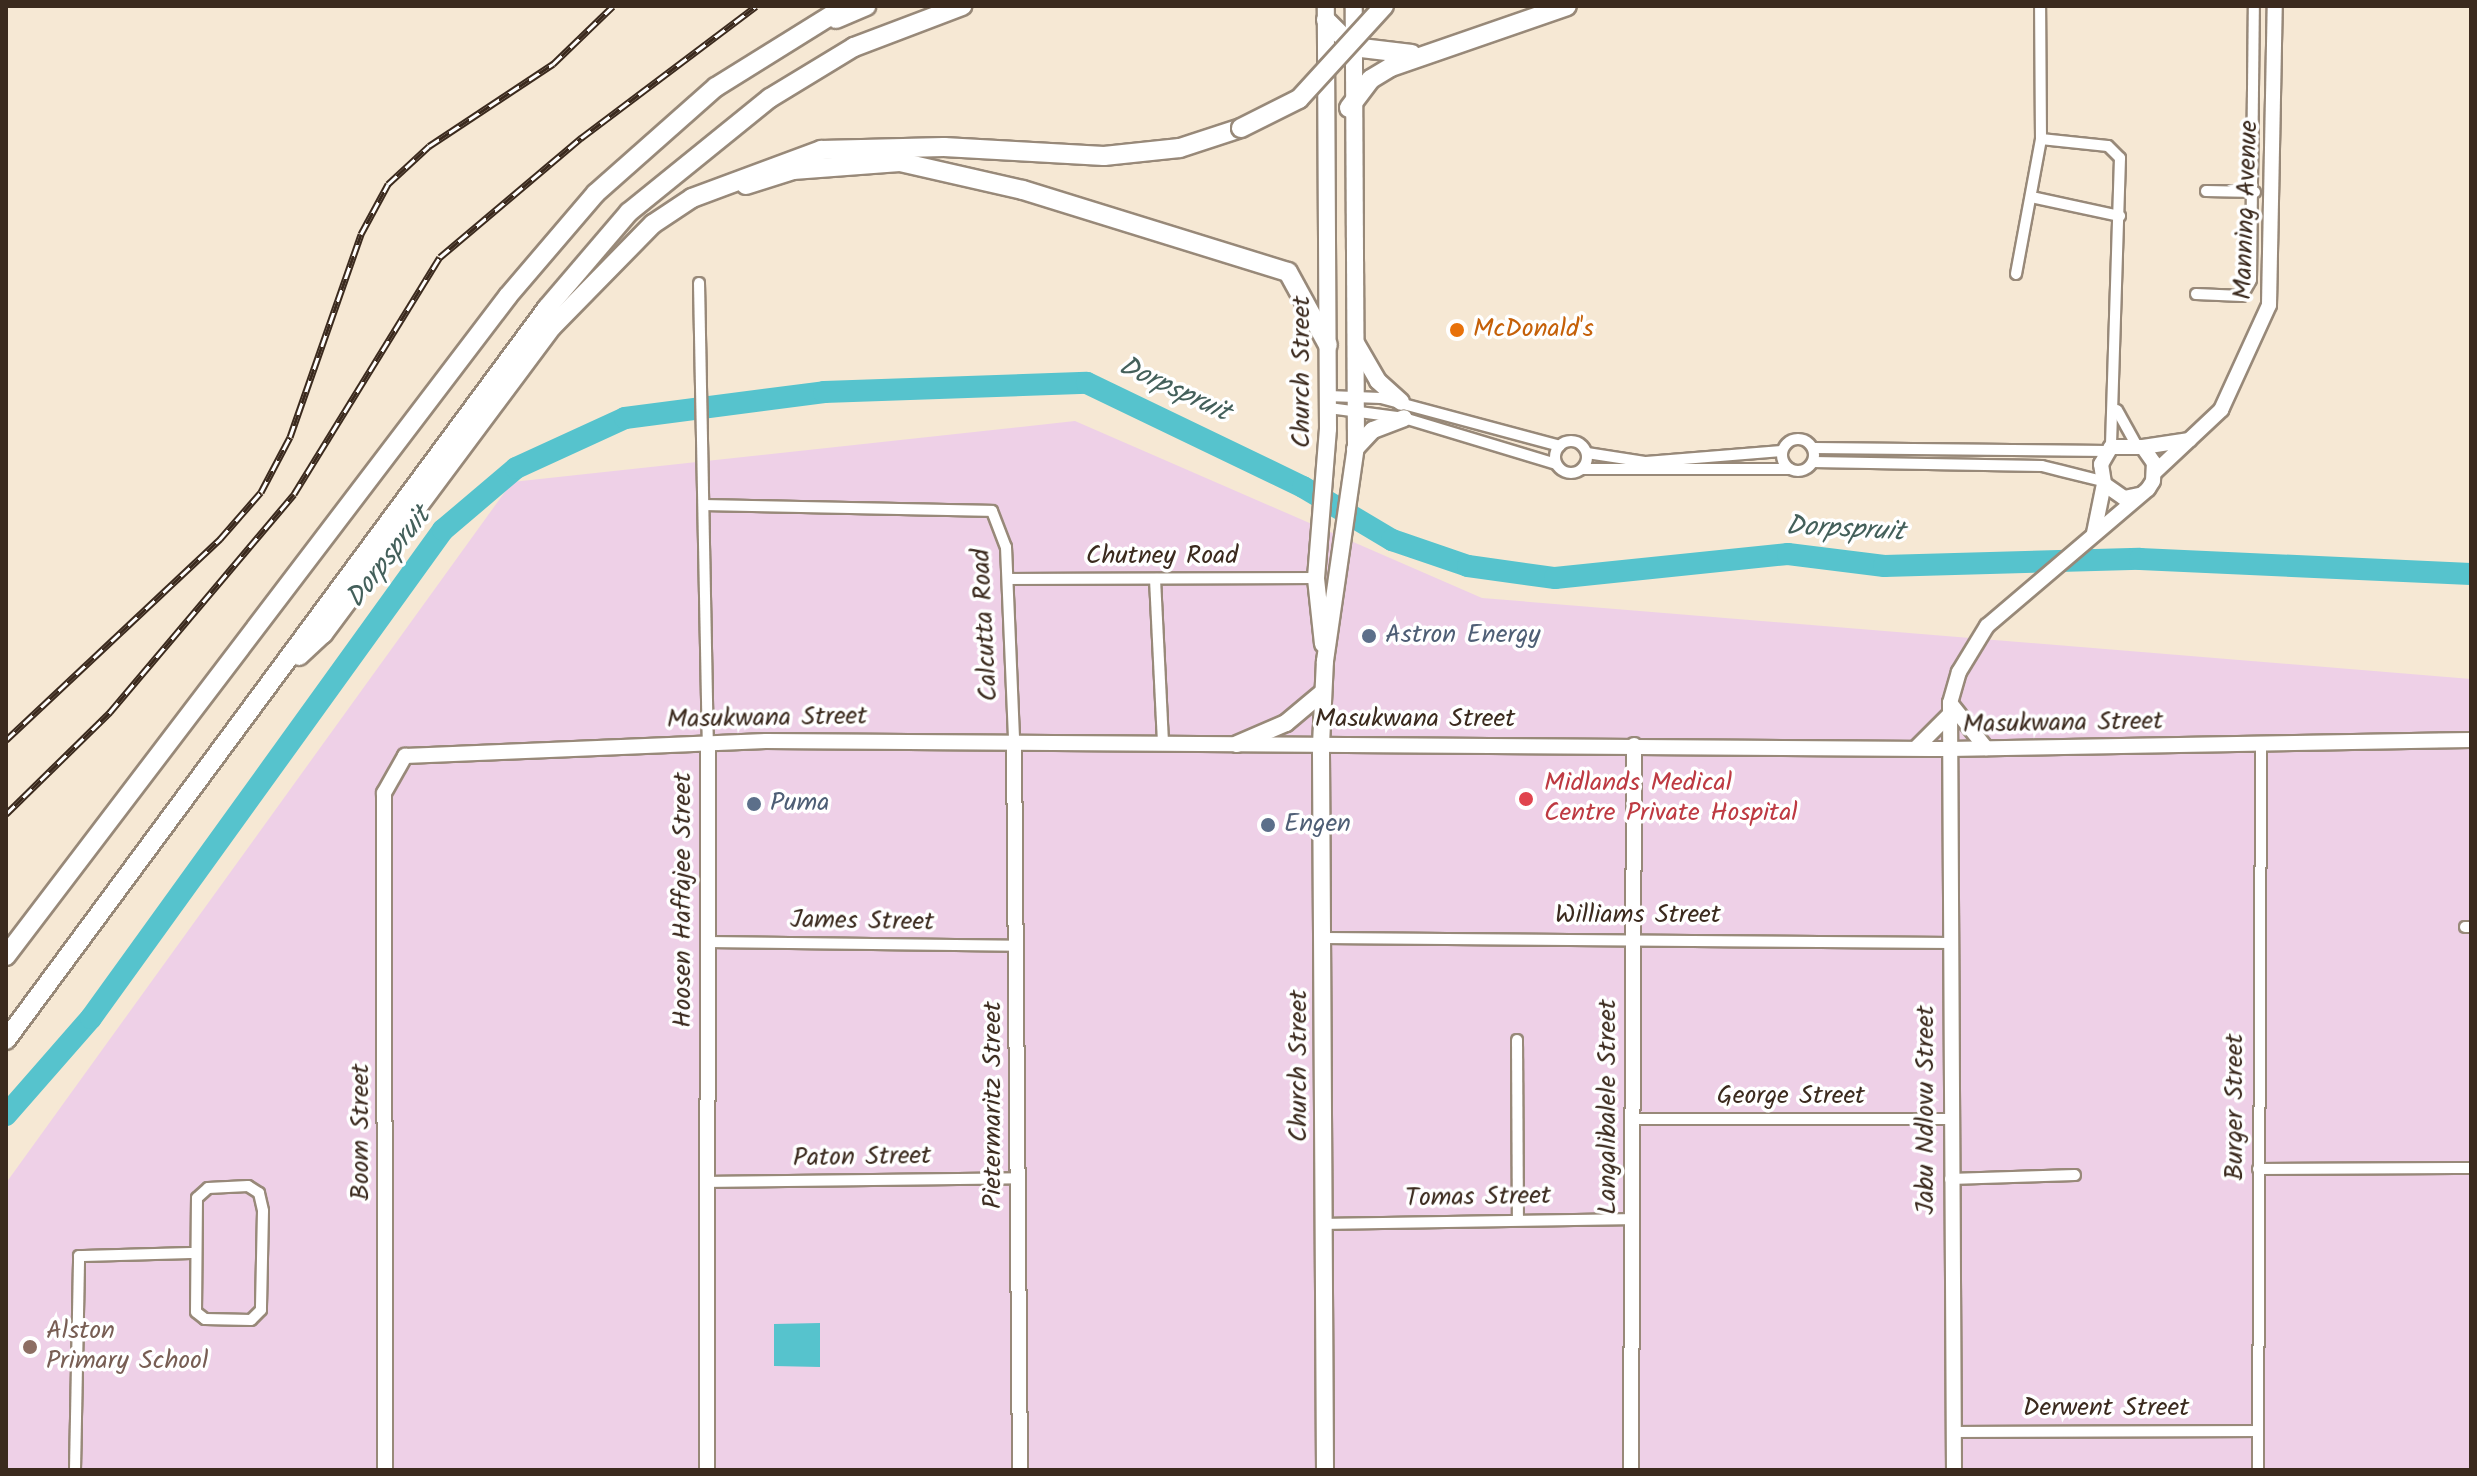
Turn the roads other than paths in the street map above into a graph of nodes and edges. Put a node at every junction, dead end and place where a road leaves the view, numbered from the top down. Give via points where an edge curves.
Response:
1 (846, 6) edge
2 (866, 6) edge
3 (962, 6) edge
4 (1354, 6) edge
5 (1384, 6) edge
6 (1567, 6) edge
7 (2040, 6) edge
8 (2254, 6) edge
9 (2275, 6) edge
10 (1326, 13) edge
11 (1353, 47) junction
12 (1443, 49) junction
13 (716, 87) junction
14 (1349, 108) junction
15 (2041, 139) junction
16 (2206, 191) dead end
17 (2255, 192) junction
18 (2036, 198) junction
19 (2120, 216) junction
20 (2016, 274) dead end
21 (600, 275) junction
22 (699, 283) dead end
23 (2196, 294) dead end
24 (1356, 342) junction
25 (1328, 345) junction
26 (1355, 401) junction
27 (1328, 402) junction
28 (2116, 408) junction
29 (1403, 410) junction
30 (2189, 440) junction
31 (2139, 445) junction
32 (1560, 446) junction
33 (1813, 448) junction
34 (1355, 449) junction
35 (2109, 449) junction
36 (1782, 451) junction
37 (1587, 453) junction
38 (1813, 462) junction
39 (1556, 464) junction
40 (1583, 469) junction
41 (1790, 469) junction
42 (2155, 472) junction
43 (2103, 483) junction
44 (2140, 495) junction
45 (708, 505) junction
46 (2091, 536) junction
47 (1316, 578) junction
48 (1008, 579) junction
49 (1155, 579) junction
50 (1325, 661) junction
51 (267, 685) junction
52 (1323, 692) junction
53 (1949, 709) junction
54 (1163, 740) junction
55 (2471, 740) edge
56 (1014, 741) junction
57 (708, 743) junction
58 (1237, 744) junction
59 (2261, 744) junction
60 (1321, 745) junction
61 (1634, 745) junction
62 (1916, 748) junction
63 (1986, 748) junction
64 (1948, 749) junction
65 (384, 793) joint
66 (1634, 937) junction
67 (1324, 938) junction
68 (707, 942) junction
69 (1952, 943) junction
70 (1017, 946) junction
71 (6, 956) edge
72 (6, 1040) edge
73 (1517, 1040) dead end
74 (1633, 1119) junction
75 (1949, 1119) junction
76 (2471, 1168) edge
77 (2258, 1169) junction
78 (2075, 1175) dead end
79 (1017, 1178) junction
80 (1950, 1179) junction
81 (707, 1182) junction
82 (1518, 1219) junction
83 (1633, 1219) junction
84 (1324, 1224) junction
85 (195, 1253) junction
86 (2258, 1431) junction
87 (1954, 1432) junction
88 (75, 1470) edge
89 (385, 1470) edge
90 (707, 1470) edge
91 (1020, 1470) edge
92 (1325, 1470) edge
93 (1631, 1470) edge
94 (1954, 1470) edge
95 (2258, 1470) edge

1 - 13 highway
2 - 13 highway
3 - 51 highway via 854,47 770,98 629,212 547,308
4 - 11 main road, Church Street
5 - 21 highway, bridge via 1299,99 1241,128 1150,153 858,146 782,159 692,198
6 - 12 highway
7 - 15 street
8 - 17 street
9 - 30 street, Manning Avenue via 2269,305 2237,386
10 - 11 highway
10 - 25 main road, Church Street
11 - 12 highway via 1404,55
11 - 14 main road, Church Street
12 - 14 highway via 1381,72
13 - 71 highway via 596,193 508,296
14 - 24 main road, Church Street
15 - 18 street
15 - 19 street via 2114,149
16 - 17 street
17 - 23 street via 2249,287 2242,296
18 - 19 street
18 - 20 street
19 - 28 street
21 - 25 highway via 698,207 746,185 793,170 900,162 1023,190 1271,265 1298,284
21 - 51 highway via 552,327 323,634
22 - 45 street, Hoosen Haffajee Street
24 - 26 main road, Church Street
24 - 29 main road via 1378,381
25 - 27 main road, Church Street
26 - 27 street
26 - 29 street
26 - 29 street
26 - 34 main road, Church Street
27 - 47 main road, Church Street via 1328,463
28 - 31 street
28 - 35 street
29 - 32 street
29 - 34 main road
29 - 39 street
30 - 31 street
30 - 42 street, Manning Avenue
31 - 35 street
31 - 42 street
32 - 37 street via 1576,442
32 - 39 street
33 - 35 street
33 - 36 street via 1798,439
33 - 38 street
34 - 50 main road, Church Street
35 - 43 street
36 - 37 street via 1646,462
36 - 41 street
37 - 40 street
38 - 41 street
38 - 43 street via 2052,466
39 - 40 street via 1568,473
40 - 41 street
42 - 44 street
43 - 44 street via 2124,498
43 - 46 street
44 - 46 street
45 - 48 street, Calcutta Road via 944,504 992,511 1001,525
45 - 57 street, Hoosen Haffajee Street
46 - 53 street via 1971,647
47 - 49 street, Chutney Road
47 - 50 main road, Church Street
48 - 49 street, Chutney Road
48 - 56 street, Calcutta Road
49 - 54 street
50 - 52 main road, Church Street
51 - 72 highway
52 - 58 main road via 1286,723
52 - 60 main road, Church Street
53 - 62 street
53 - 63 street
53 - 64 street
54 - 56 street, Masukwana Street
54 - 58 street, Masukwana Street
55 - 59 street, Masukwana Street
56 - 57 street, Masukwana Street
56 - 70 street, Pietermaritz Street
57 - 65 street, Masukwana Street via 419,751 396,761
57 - 68 street, Hoosen Haffajee Street
58 - 60 street, Masukwana Street
59 - 63 street, Masukwana Street
59 - 77 street, Burger Street
60 - 61 street, Masukwana Street
60 - 67 main road, Church Street
61 - 62 street, Masukwana Street
61 - 66 street, Langalibalele Street
62 - 64 street, Masukwana Street
63 - 64 street, Masukwana Street
64 - 69 street, Jabu Ndlovu Street
65 - 89 street, Boom Street
66 - 67 street, Williams Street
66 - 69 street, Williams Street
66 - 74 street, Langalibalele Street
67 - 84 main road, Church Street
68 - 70 street, James Street
68 - 81 street, Hoosen Haffajee Street
69 - 75 street, Jabu Ndlovu Street
70 - 79 street, Pietermaritz Street
73 - 82 street
74 - 75 street, George Street
74 - 83 street, Langalibalele Street
75 - 80 street, Jabu Ndlovu Street
76 - 77 street
77 - 86 street, Burger Street
78 - 80 street
79 - 81 street, Paton Street
79 - 91 street, Pietermaritz Street
80 - 87 street, Jabu Ndlovu Street
81 - 90 street, Hoosen Haffajee Street
82 - 83 street, Tomas Street
82 - 84 street, Tomas Street
83 - 93 street, Langalibalele Street
84 - 92 main road, Church Street
85 - 85 street via 198,1315 215,1321 258,1316 264,1238 256,1189 208,1188 200,1195
85 - 88 street via 79,1256
86 - 87 street, Derwent Street
86 - 95 street, Burger Street
87 - 94 street, Jabu Ndlovu Street

